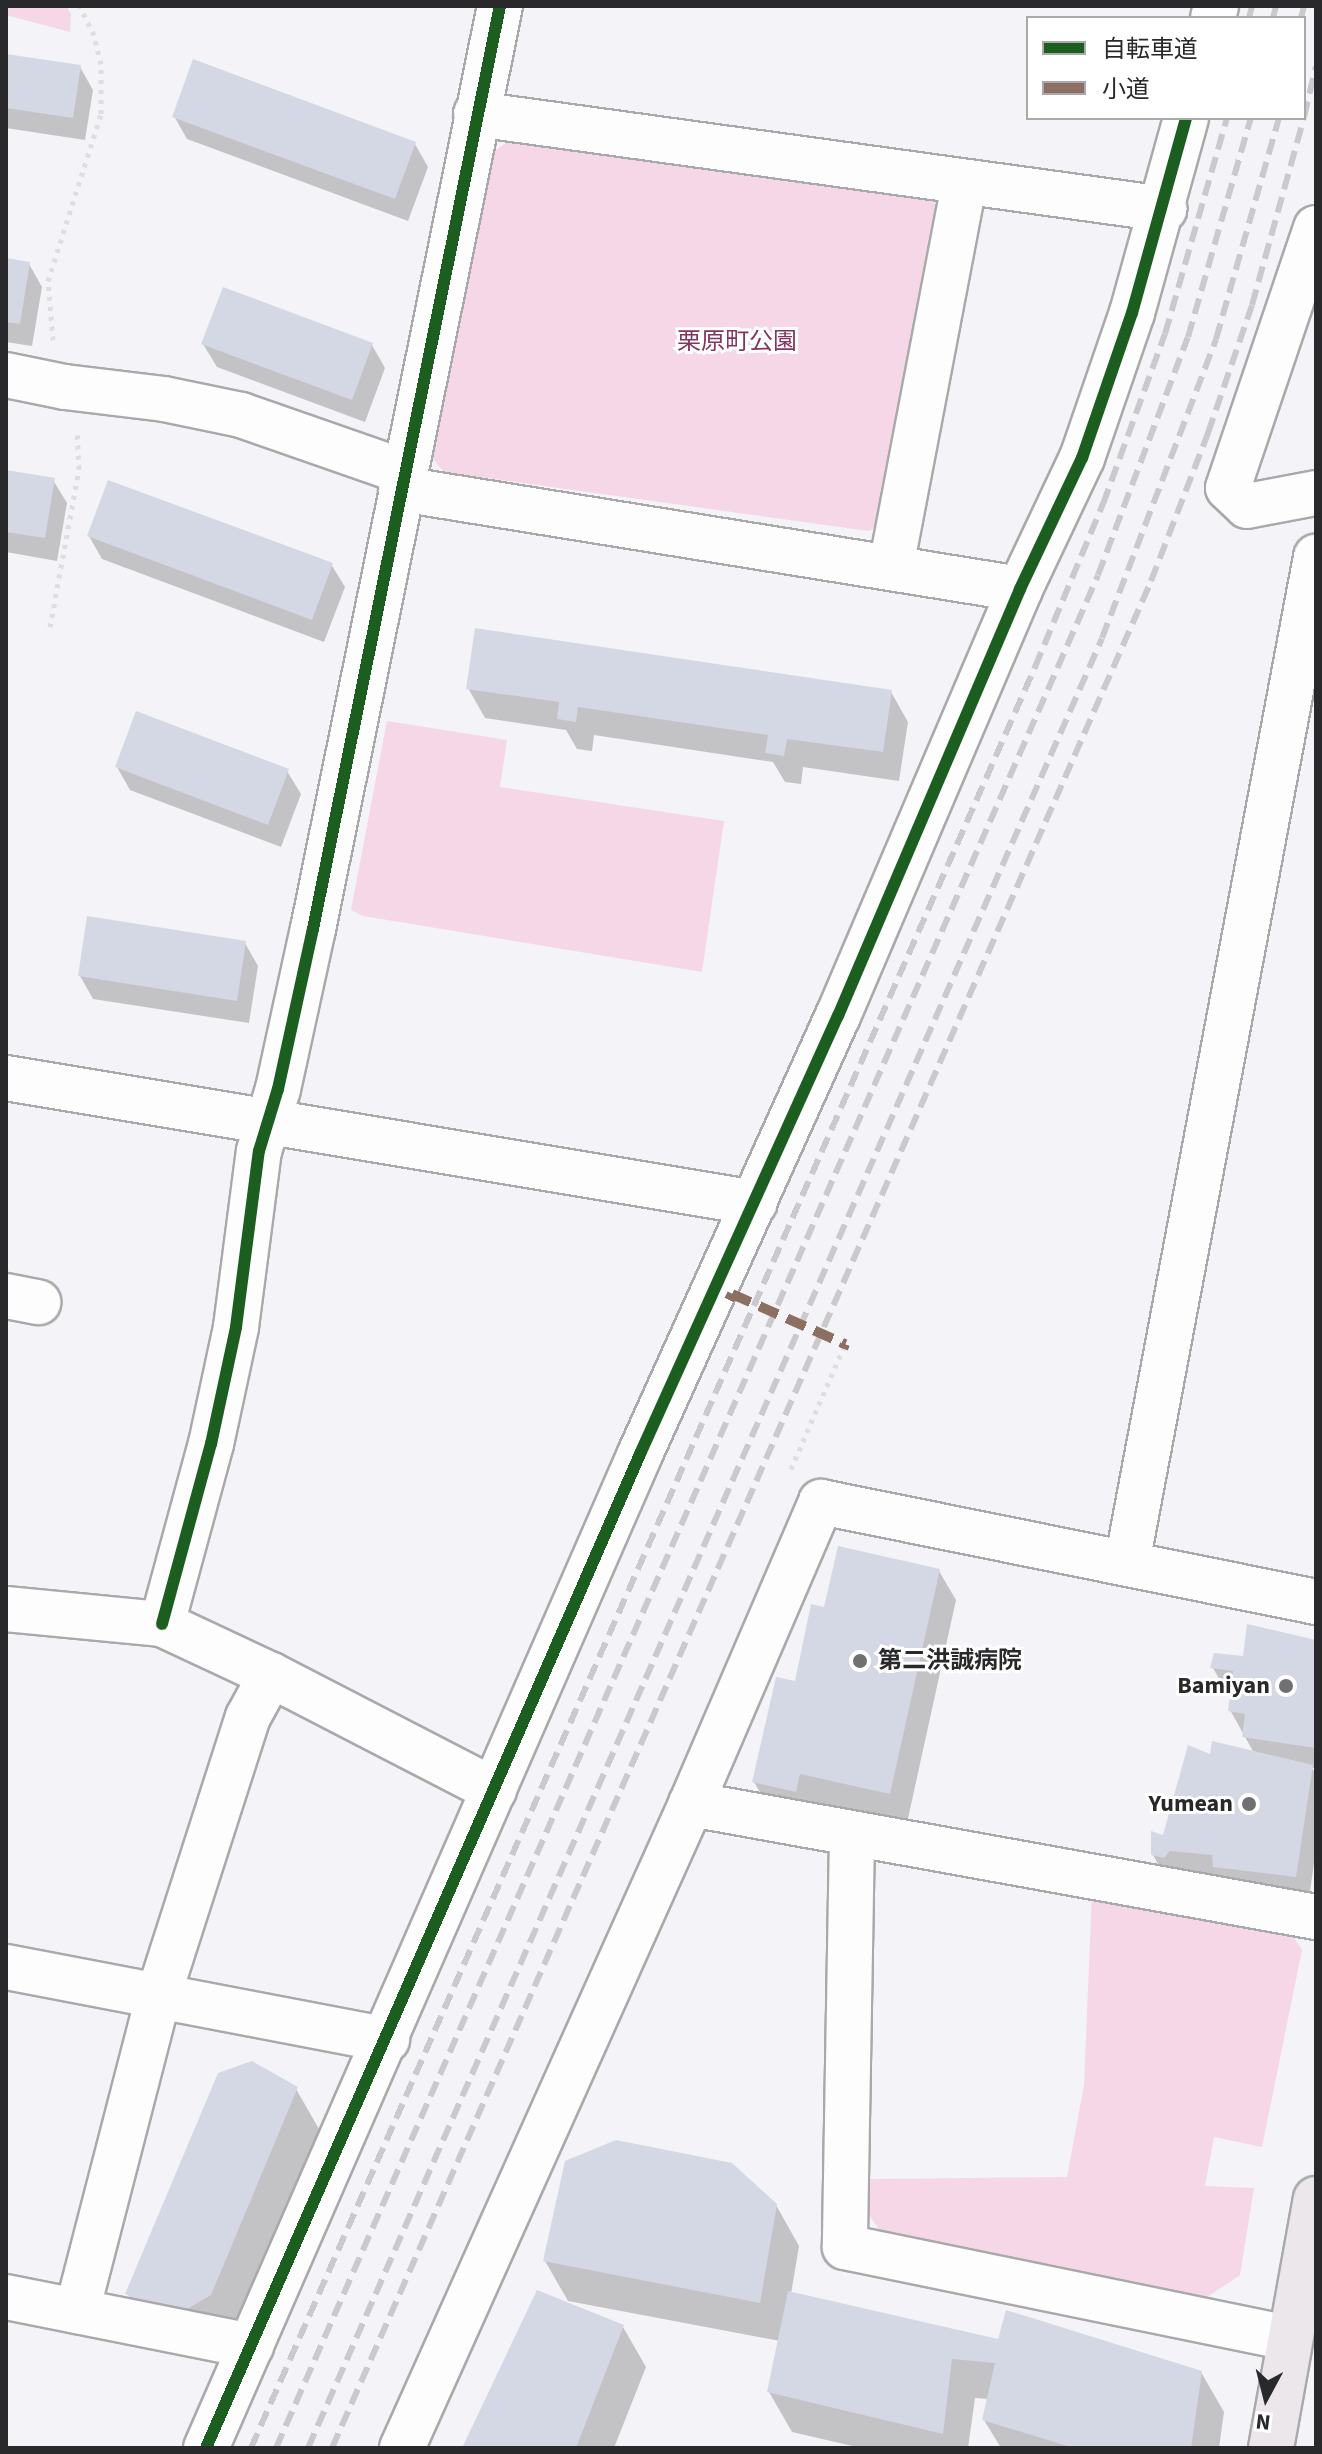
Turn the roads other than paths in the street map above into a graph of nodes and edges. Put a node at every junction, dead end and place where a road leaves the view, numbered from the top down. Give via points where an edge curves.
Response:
1 (500, 6) edge
2 (476, 114) junction
3 (1186, 120) edge
4 (964, 183) junction
5 (1164, 209) junction
6 (1316, 228) edge
7 (6, 375) edge
8 (403, 480) junction
9 (1316, 493) edge
10 (1316, 557) edge
11 (891, 567) junction
12 (1020, 589) junction
13 (6, 1078) edge
14 (267, 1119) junction
15 (755, 1203) junction
16 (1127, 1563) junction
17 (1316, 1602) edge
18 (6, 1609) edge
19 (162, 1624) junction
20 (271, 1675) junction
21 (494, 1790) junction
22 (691, 1804) junction
23 (852, 1835) junction
24 (1316, 1917) edge
25 (6, 1967) edge
26 (158, 1997) junction
27 (387, 2040) junction
28 (1316, 2199) edge
29 (6, 2297) edge
30 (77, 2311) junction
31 (1289, 2338) junction
32 (251, 2346) junction
33 (206, 2448) edge
34 (402, 2448) edge
35 (1271, 2448) edge

1 - 2 street
2 - 4 street
2 - 8 street
3 - 5 street
4 - 5 street
4 - 11 street
5 - 12 street via 1082,458
6 - 9 street via 1228,488 1247,506
7 - 8 street via 241,415
8 - 11 street
8 - 14 street via 310,944
10 - 16 street
11 - 12 street
12 - 15 street
13 - 14 street
14 - 15 street
14 - 19 street via 236,1327
15 - 21 street
16 - 17 street
16 - 22 street via 821,1502
18 - 19 street
19 - 20 street
20 - 21 street
20 - 26 street via 248,1717
21 - 27 street
22 - 23 street
22 - 34 street
23 - 24 street
23 - 31 street via 845,2247
25 - 26 street
26 - 27 street
26 - 30 street
27 - 32 street
28 - 31 main road
29 - 30 street
30 - 32 street
31 - 35 main road
32 - 33 street

